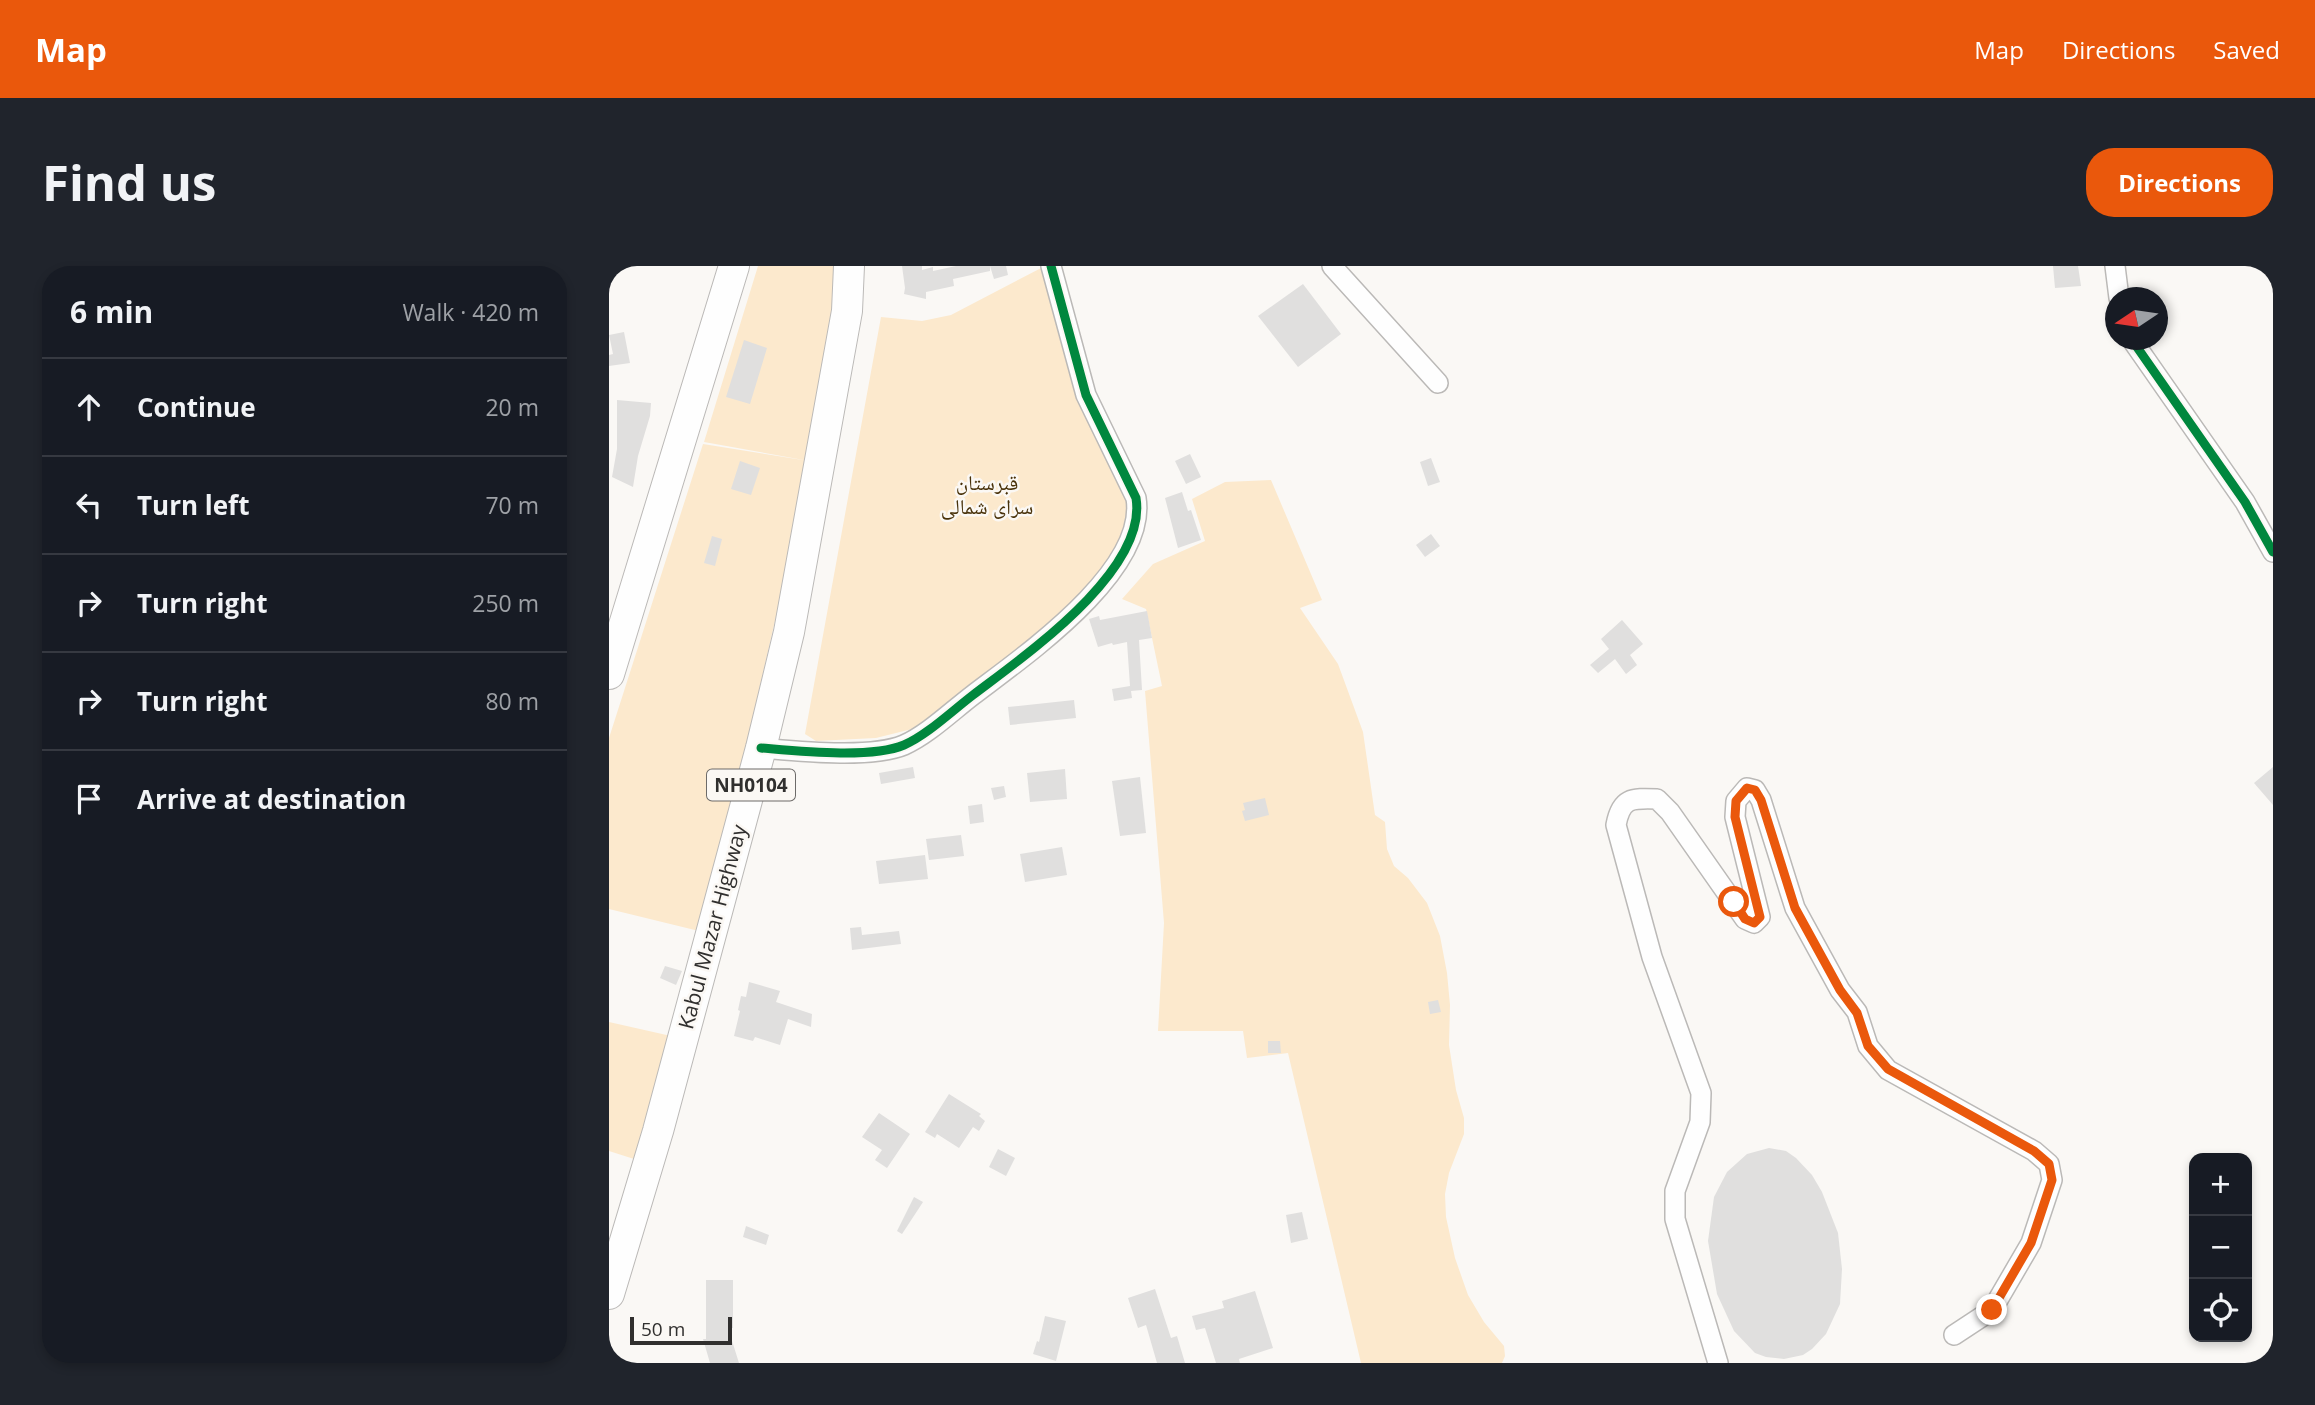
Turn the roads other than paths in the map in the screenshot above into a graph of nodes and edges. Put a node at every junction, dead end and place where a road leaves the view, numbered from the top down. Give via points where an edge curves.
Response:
1 (734, 266) edge
2 (849, 266) edge
3 (1051, 266) edge
4 (1332, 266) edge
5 (2115, 266) edge
6 (2118, 287) edge
7 (2139, 350) edge
8 (1438, 383) dead end
9 (2273, 552) edge
10 (609, 674) edge
11 (761, 748) junction
12 (618, 1236) edge
13 (609, 1294) edge
14 (1954, 1335) dead end
15 (1718, 1363) edge

1 - 10 highway
2 - 11 highway, Kabul Mazar Highway / NH0104 via 847,311 794,606
3 - 11 street via 1086,394 1136,498 1129,546 1069,619 903,745 818,752
4 - 8 street
5 - 6 street
7 - 9 street via 2245,502
11 - 12 highway, Kabul Mazar Highway / NH0104 via 658,1131
12 - 13 highway, Kabul Mazar Highway / NH0104
14 - 15 street via 1992,1310 2031,1243 2052,1180 2049,1164 2034,1151 1888,1069 1868,1046 1857,1013 1795,908 1755,790 1747,788 1736,801 1735,817 1760,917 1754,923 1745,919 1670,812 1657,799 1640,798 1627,801 1619,810 1616,825 1652,957 1701,1093 1700,1122 1675,1191 1675,1219

